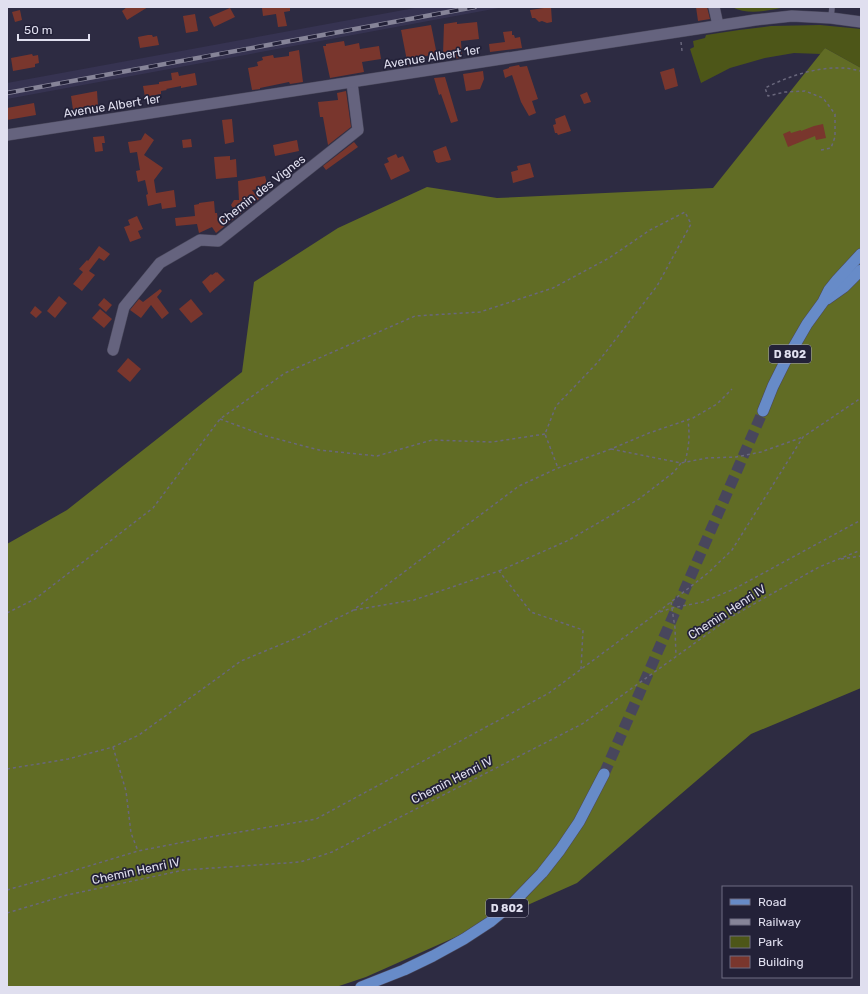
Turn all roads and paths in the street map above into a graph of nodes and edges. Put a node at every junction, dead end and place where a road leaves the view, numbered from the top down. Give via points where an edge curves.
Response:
1 (714, 7) edge
2 (832, 12) edge
3 (861, 22) edge
4 (718, 25) junction
5 (680, 40) dead end
6 (682, 51) dead end
7 (861, 71) edge
8 (352, 83) junction
9 (7, 135) edge
10 (821, 150) dead end
11 (861, 254) edge
12 (861, 270) edge
13 (824, 302) junction
14 (113, 350) dead end
15 (732, 388) dead end
16 (861, 398) edge
17 (763, 411) tunnel mouth
18 (693, 418) junction
19 (220, 419) junction
20 (545, 434) junction
21 (803, 437) junction
22 (611, 449) junction
23 (685, 462) junction
24 (681, 463) junction
25 (558, 468) junction
26 (861, 520) edge
27 (861, 550) edge
28 (861, 556) edge
29 (838, 560) junction
30 (499, 571) junction
31 (671, 602) junction
32 (672, 608) junction
33 (352, 611) junction
34 (7, 613) edge
35 (657, 613) junction
36 (676, 656) junction
37 (581, 669) junction
38 (113, 747) junction
39 (7, 769) edge
40 (604, 774) tunnel mouth
41 (138, 851) junction
42 (7, 890) edge
43 (7, 914) edge
44 (361, 987) edge

1 - 4 main road
2 - 3 main road, Avenue Albert 1er
2 - 4 main road, Avenue Albert 1er
4 - 8 main road, Avenue Albert 1er
5 - 6 path
7 - 10 path via 844,68 816,70 783,79 765,88 768,96 804,90 822,98 835,114 835,137 831,148
8 - 9 main road, Avenue Albert 1er
8 - 14 main road, Chemin des Vignes via 358,130 218,241 200,240 160,263 124,307
11 - 13 main road, D 802 via 837,280
12 - 13 main road, D 802
13 - 17 main road, D 802 via 807,324 785,362
15 - 18 path via 717,404
16 - 21 path
18 - 22 path
18 - 23 path via 688,420 690,432
19 - 20 path via 266,436 319,450 377,456 432,440 492,442
19 - 20 path via 285,373 415,316 480,312 553,288 685,212 691,224 657,286 598,362 556,406
19 - 34 path via 153,508 35,599
20 - 25 path
21 - 23 path via 761,452
21 - 31 path via 732,550
22 - 24 path
22 - 25 path
23 - 24 path
24 - 30 path via 674,472 639,499 569,540
25 - 33 path via 519,486
26 - 32 path via 734,589 703,602
27 - 29 path, Chemin Henri IV
28 - 29 path
29 - 36 path, Chemin Henri IV via 819,567 731,617
30 - 33 path via 414,600
30 - 37 path via 532,612 583,630
31 - 32 path
31 - 35 path
32 - 35 path
32 - 36 path
33 - 38 path via 241,661 139,735
35 - 37 path
36 - 43 path, Chemin Henri IV via 582,724 332,852 300,862 184,870 67,895
37 - 41 path via 549,693 316,819
38 - 39 path via 68,759
38 - 41 path via 126,791 131,833
40 - 44 main road, D 802 via 579,822 560,850 513,903 464,939 404,970
41 - 42 path

